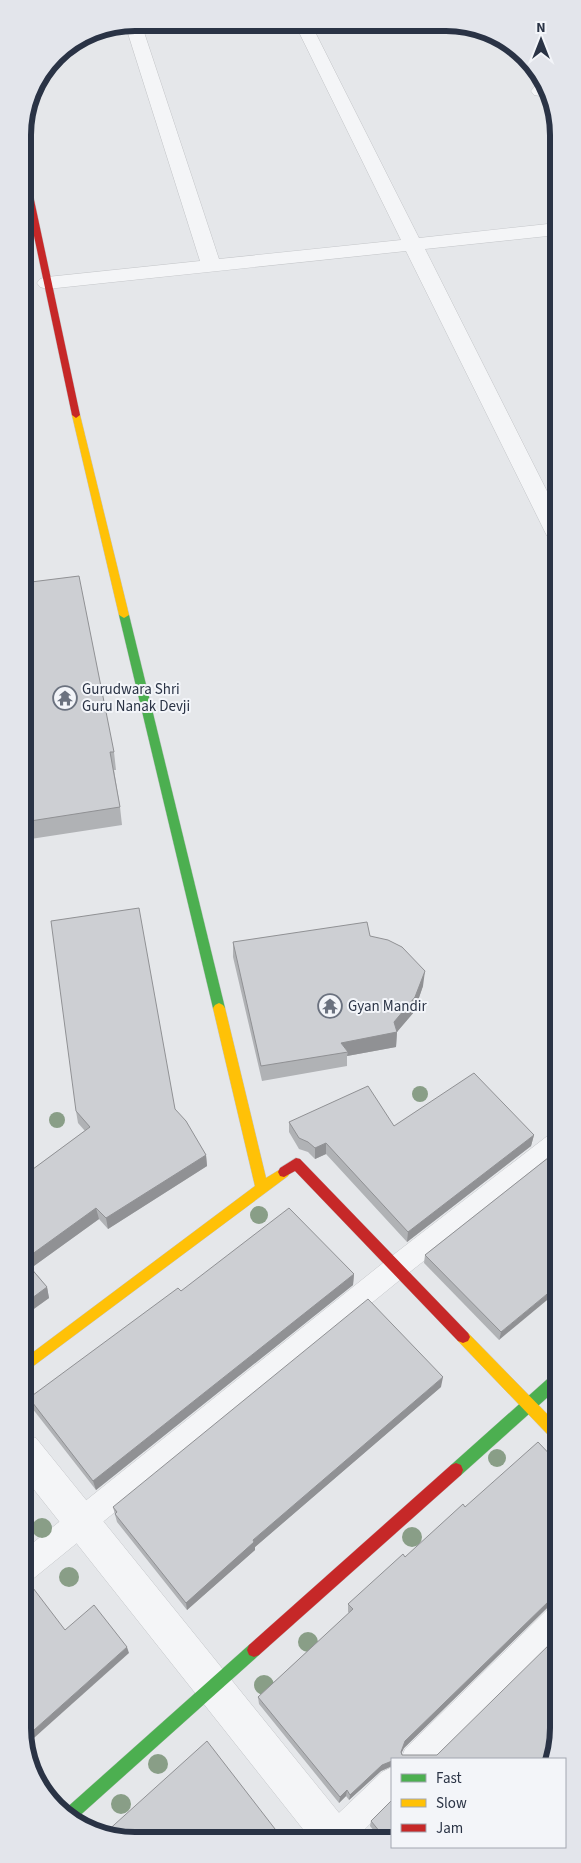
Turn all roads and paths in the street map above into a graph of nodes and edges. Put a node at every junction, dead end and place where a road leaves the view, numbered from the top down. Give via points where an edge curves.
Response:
1 (136, 31) edge
2 (306, 31) edge
3 (31, 206) edge
4 (550, 229) edge
5 (413, 244) junction
6 (211, 265) junction
7 (47, 283) junction
8 (550, 520) edge
9 (550, 1147) edge
10 (262, 1188) junction
11 (397, 1267) junction
12 (31, 1362) edge
13 (550, 1386) edge
14 (529, 1405) junction
15 (550, 1427) edge
16 (31, 1459) edge
17 (82, 1523) junction
18 (31, 1563) edge
19 (550, 1627) edge
20 (213, 1686) junction
21 (416, 1758) edge
22 (391, 1783) edge
23 (73, 1811) edge
24 (329, 1832) edge
25 (340, 1832) edge

1 - 6 street
2 - 5 street
3 - 7 street
4 - 5 street
5 - 6 street
5 - 8 street
6 - 7 street
7 - 10 street via 64,366
9 - 11 lane
10 - 11 street via 296,1163
10 - 12 street
11 - 14 street
11 - 17 lane
13 - 14 street
14 - 15 street
14 - 20 street
16 - 17 street
17 - 18 lane
17 - 20 street
19 - 21 lane
20 - 23 street
20 - 24 street
22 - 25 lane

